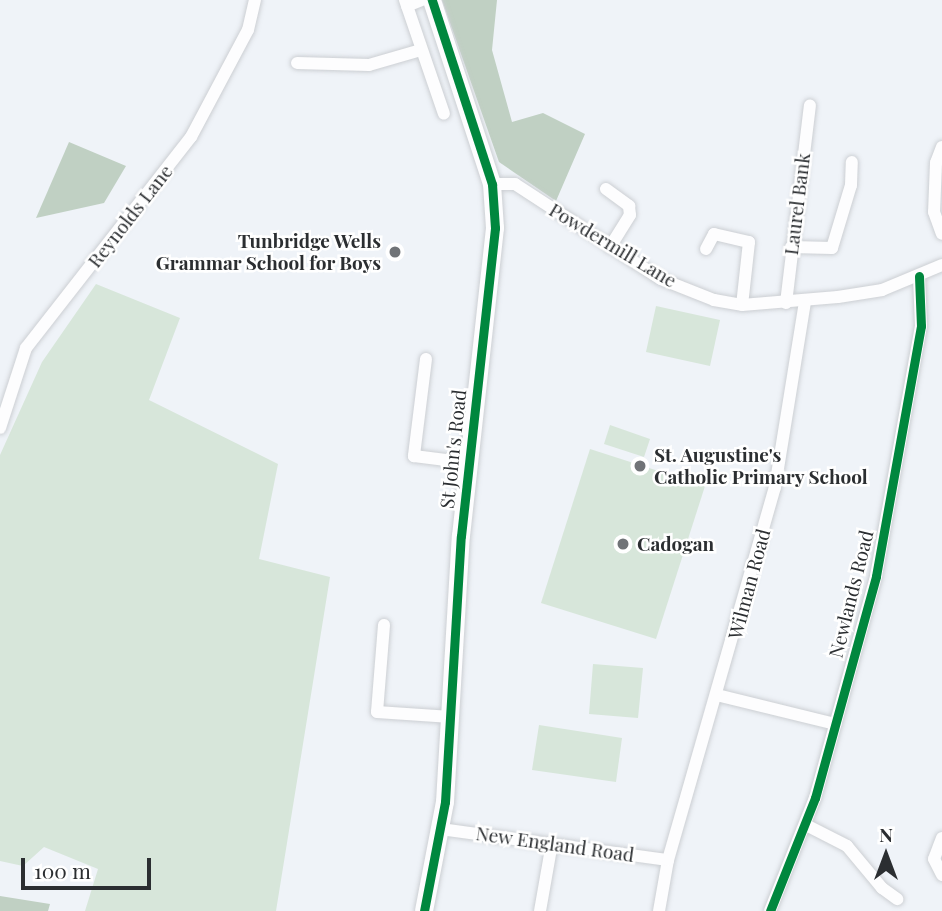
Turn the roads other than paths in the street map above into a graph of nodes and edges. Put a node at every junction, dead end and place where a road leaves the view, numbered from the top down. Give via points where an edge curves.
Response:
1 (255, 0) edge
2 (422, 0) edge
3 (432, 0) edge
4 (406, 3) edge
5 (421, 50) junction
6 (297, 63) dead end
7 (810, 105) dead end
8 (444, 114) dead end
9 (942, 147) edge
10 (852, 162) dead end
11 (492, 184) junction
12 (606, 188) dead end
13 (942, 234) edge
14 (610, 247) junction
15 (791, 247) junction
16 (706, 249) dead end
17 (942, 265) edge
18 (919, 276) junction
19 (805, 301) junction
20 (786, 303) junction
21 (742, 305) junction
22 (426, 359) dead end
23 (0, 428) edge
24 (470, 463) junction
25 (384, 625) dead end
26 (717, 695) junction
27 (451, 717) junction
28 (835, 724) junction
29 (806, 825) junction
30 (441, 829) junction
31 (942, 838) edge
32 (552, 843) junction
33 (668, 860) junction
34 (942, 875) edge
35 (897, 899) dead end
36 (424, 911) edge
37 (540, 911) edge
38 (659, 911) edge
39 (770, 911) edge

1 - 23 street, Reynolds Lane via 248,30 191,136 26,348
2 - 4 street
3 - 11 highway, St John's Road
4 - 5 street
5 - 6 street via 369,65
5 - 8 street
7 - 15 street, Laurel Bank
9 - 13 street via 934,202
10 - 15 street via 832,248
11 - 14 street, Powdermill Lane via 515,184
11 - 24 highway, St John's Road via 495,247
12 - 14 street via 629,206 630,215
14 - 21 street, Powdermill Lane via 661,279 714,300
15 - 20 street, Laurel Bank
16 - 21 street via 714,234 749,242
17 - 18 street, Powdermill Lane
18 - 19 street, Powdermill Lane via 882,289
18 - 28 street, Newlands Road via 921,326 894,489
19 - 20 street, Powdermill Lane
19 - 26 street, Wilman Road via 775,487
20 - 21 street, Powdermill Lane
22 - 24 street via 414,456
24 - 27 highway, St John's Road
25 - 27 street via 377,712
26 - 28 street
26 - 33 street, Wilman Road
27 - 30 highway, St John's Road
28 - 29 street, Newlands Road
29 - 35 street via 847,846
29 - 39 street, Newlands Road
30 - 32 street, New England Road
30 - 36 highway, St John's Road
31 - 34 street via 934,859
32 - 33 street, New England Road
32 - 37 street
33 - 38 street, Wilman Road

